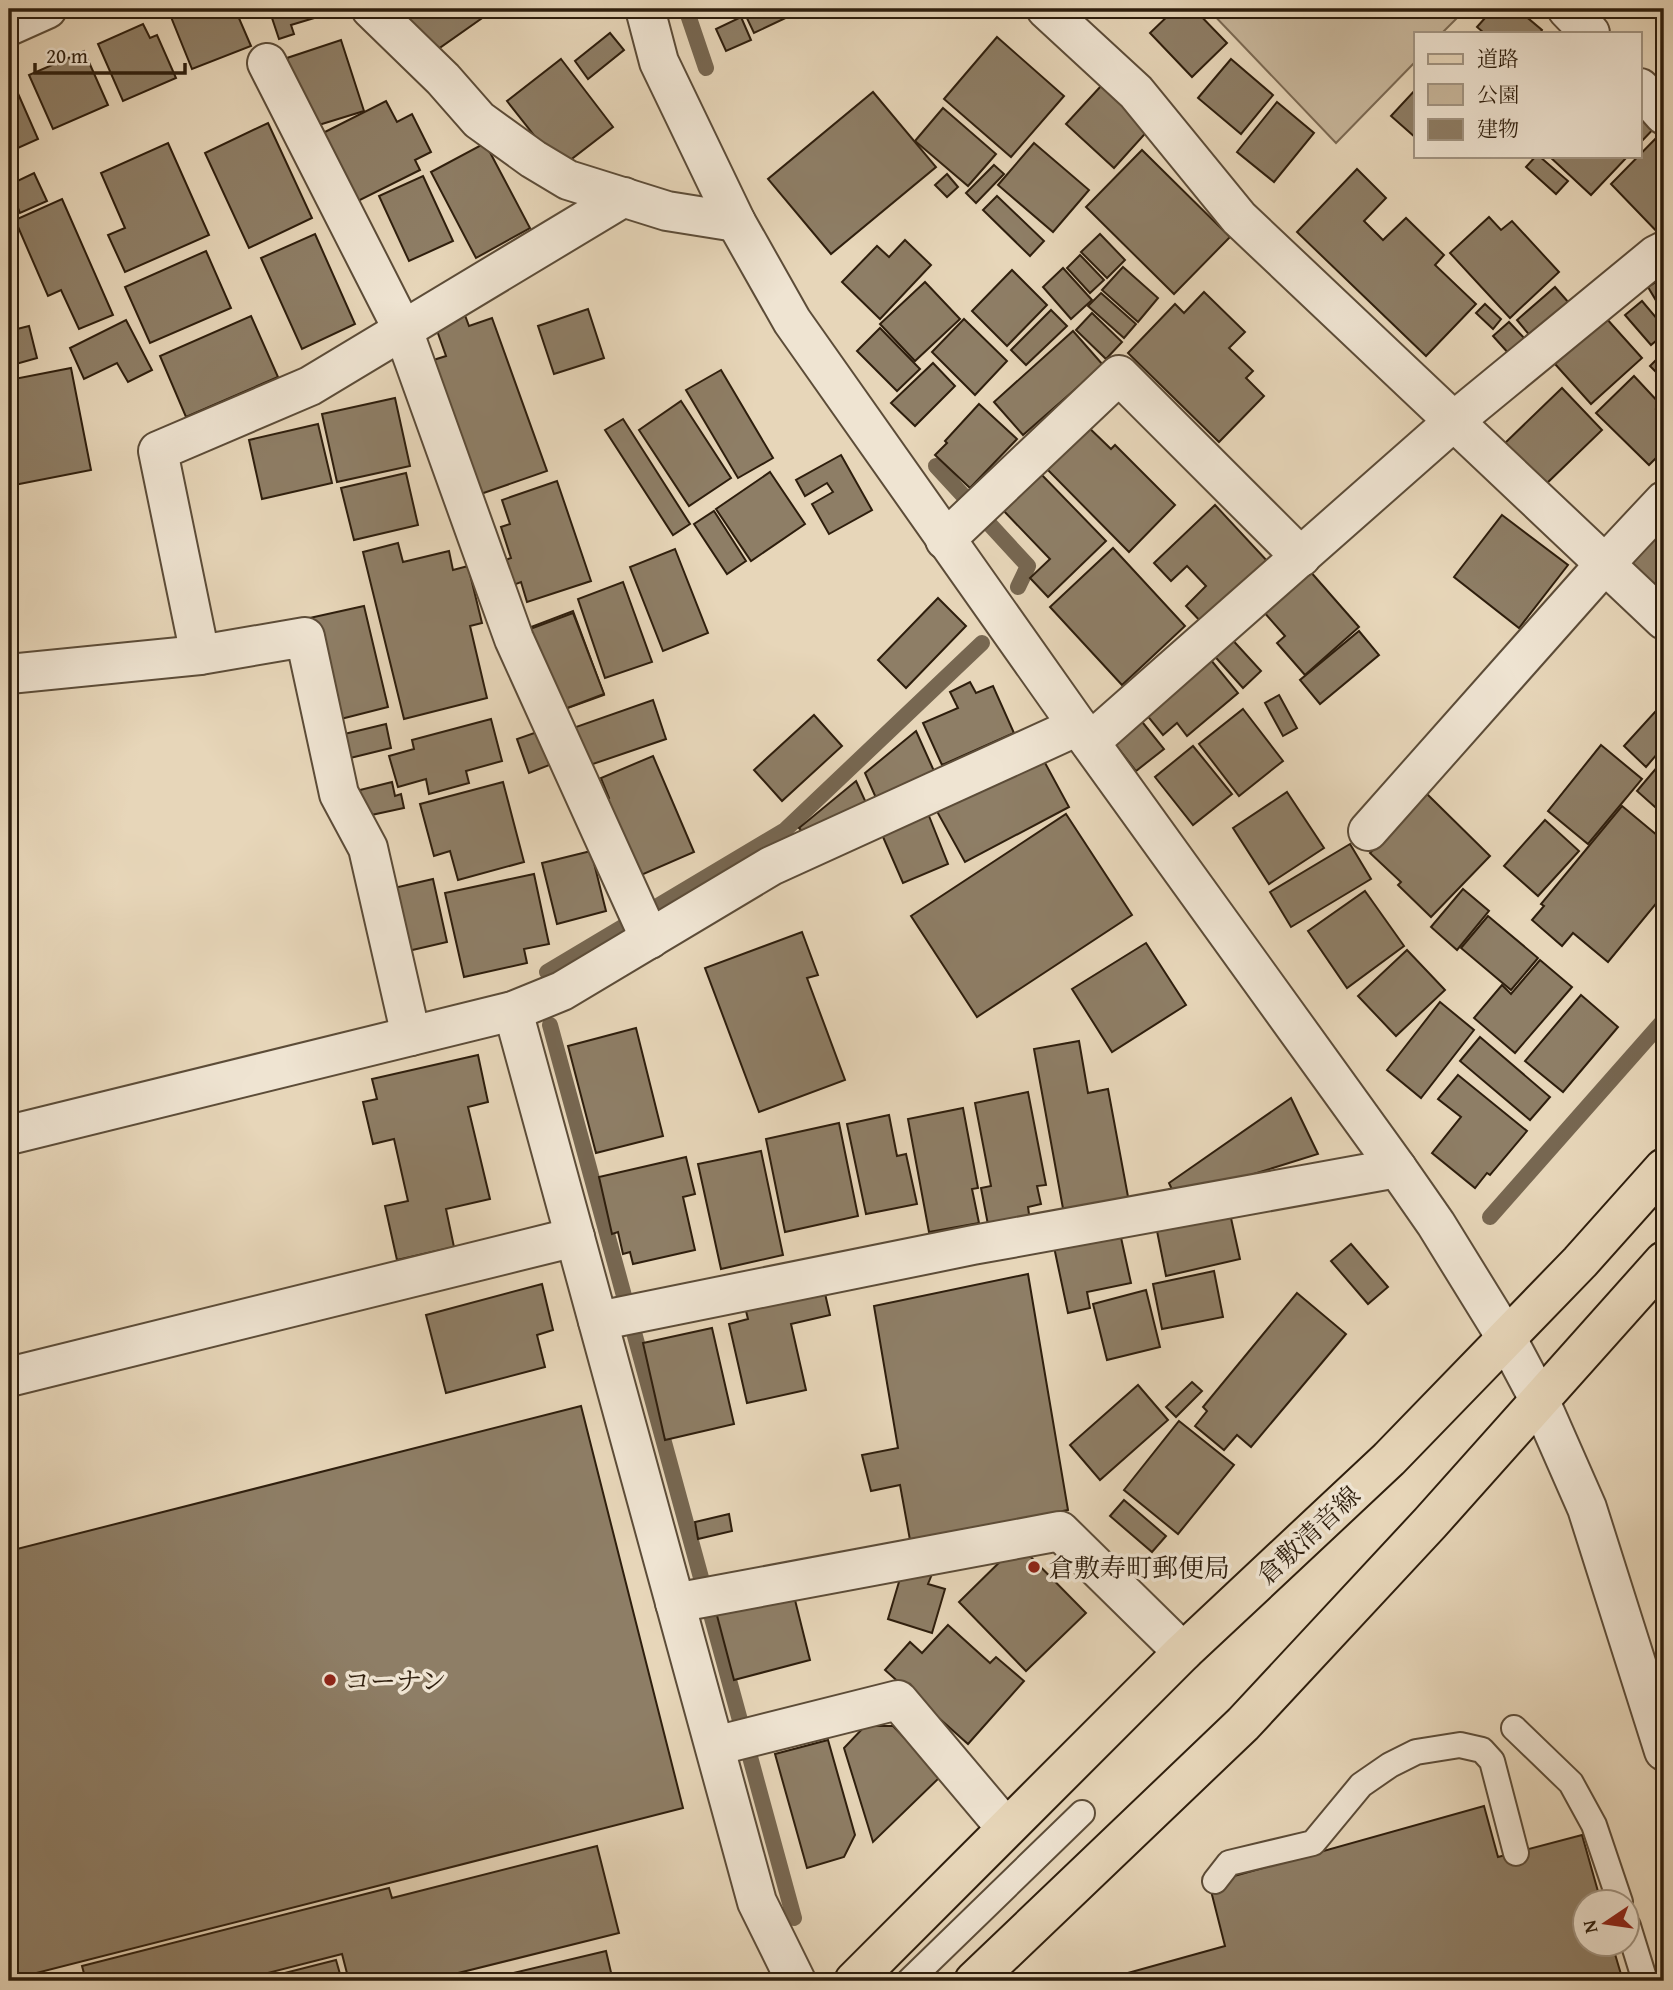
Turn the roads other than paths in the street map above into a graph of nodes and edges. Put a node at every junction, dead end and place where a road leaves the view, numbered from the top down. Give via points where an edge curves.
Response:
1 (47, 9) edge
2 (371, 9) edge
3 (645, 9) edge
4 (1046, 9) edge
5 (1567, 9) edge
6 (9, 26) edge
7 (1589, 32) edge
8 (267, 63) dead end
9 (1642, 90) edge
10 (1664, 115) edge
11 (624, 197) junction
12 (736, 222) junction
13 (1664, 251) edge
14 (403, 330) junction
15 (1454, 421) junction
16 (1664, 501) edge
17 (966, 520) junction
18 (1301, 557) junction
19 (1605, 564) junction
20 (1664, 620) edge
21 (200, 655) junction
22 (9, 674) edge
23 (1084, 734) junction
24 (1368, 831) dead end
25 (643, 923) junction
26 (513, 1011) junction
27 (411, 1036) junction
28 (9, 1135) edge
29 (1397, 1168) junction
30 (1664, 1168) edge
31 (575, 1237) junction
32 (1664, 1261) edge
33 (619, 1317) junction
34 (1507, 1339) junction
35 (9, 1377) edge
36 (1539, 1399) junction
37 (697, 1598) junction
38 (1183, 1652) junction
39 (1514, 1728) dead end
40 (735, 1741) junction
41 (1664, 1751) edge
42 (1082, 1813) dead end
43 (1006, 1828) junction
44 (1516, 1853) dead end
45 (1215, 1881) dead end
46 (1615, 1888) edge
47 (1637, 1958) edge
48 (796, 1981) edge
49 (854, 1981) edge
50 (909, 1981) edge
51 (974, 1981) edge
52 (1644, 1981) edge

1 - 6 street
2 - 11 street via 479,120 568,180
3 - 12 street via 659,62
4 - 15 street via 1136,92 1239,218
5 - 7 street
8 - 14 street
9 - 10 street
11 - 12 street via 667,211
11 - 14 street
12 - 17 street via 792,321
13 - 15 street
14 - 21 street via 310,386 158,451
14 - 25 street via 514,639
15 - 18 street
15 - 19 street
16 - 19 street
17 - 18 street via 1119,375
17 - 23 street
18 - 23 street
19 - 20 street
19 - 24 street
21 - 22 street
21 - 27 street via 305,638 339,794 368,848
23 - 25 street
23 - 29 street
25 - 26 street via 562,991
26 - 27 street
26 - 31 street
27 - 28 street
29 - 33 street via 973,1245
29 - 34 street
30 - 34 main road, 倉敷清音線
31 - 33 street
31 - 35 street
32 - 36 main road
33 - 37 street
34 - 36 street
34 - 38 main road, 倉敷清音線 via 1389,1459
36 - 41 street via 1587,1508
36 - 51 main road via 1244,1724
37 - 38 street via 1060,1531
37 - 40 street
38 - 43 main road, 倉敷清音線
39 - 46 lane via 1571,1783 1594,1825
40 - 43 street via 898,1700
40 - 48 street via 757,1902
42 - 50 lane
43 - 49 main road, 倉敷清音線
44 - 45 lane via 1492,1761 1482,1750 1460,1745 1416,1752 1390,1765 1361,1785 1313,1843 1229,1863
47 - 52 lane

